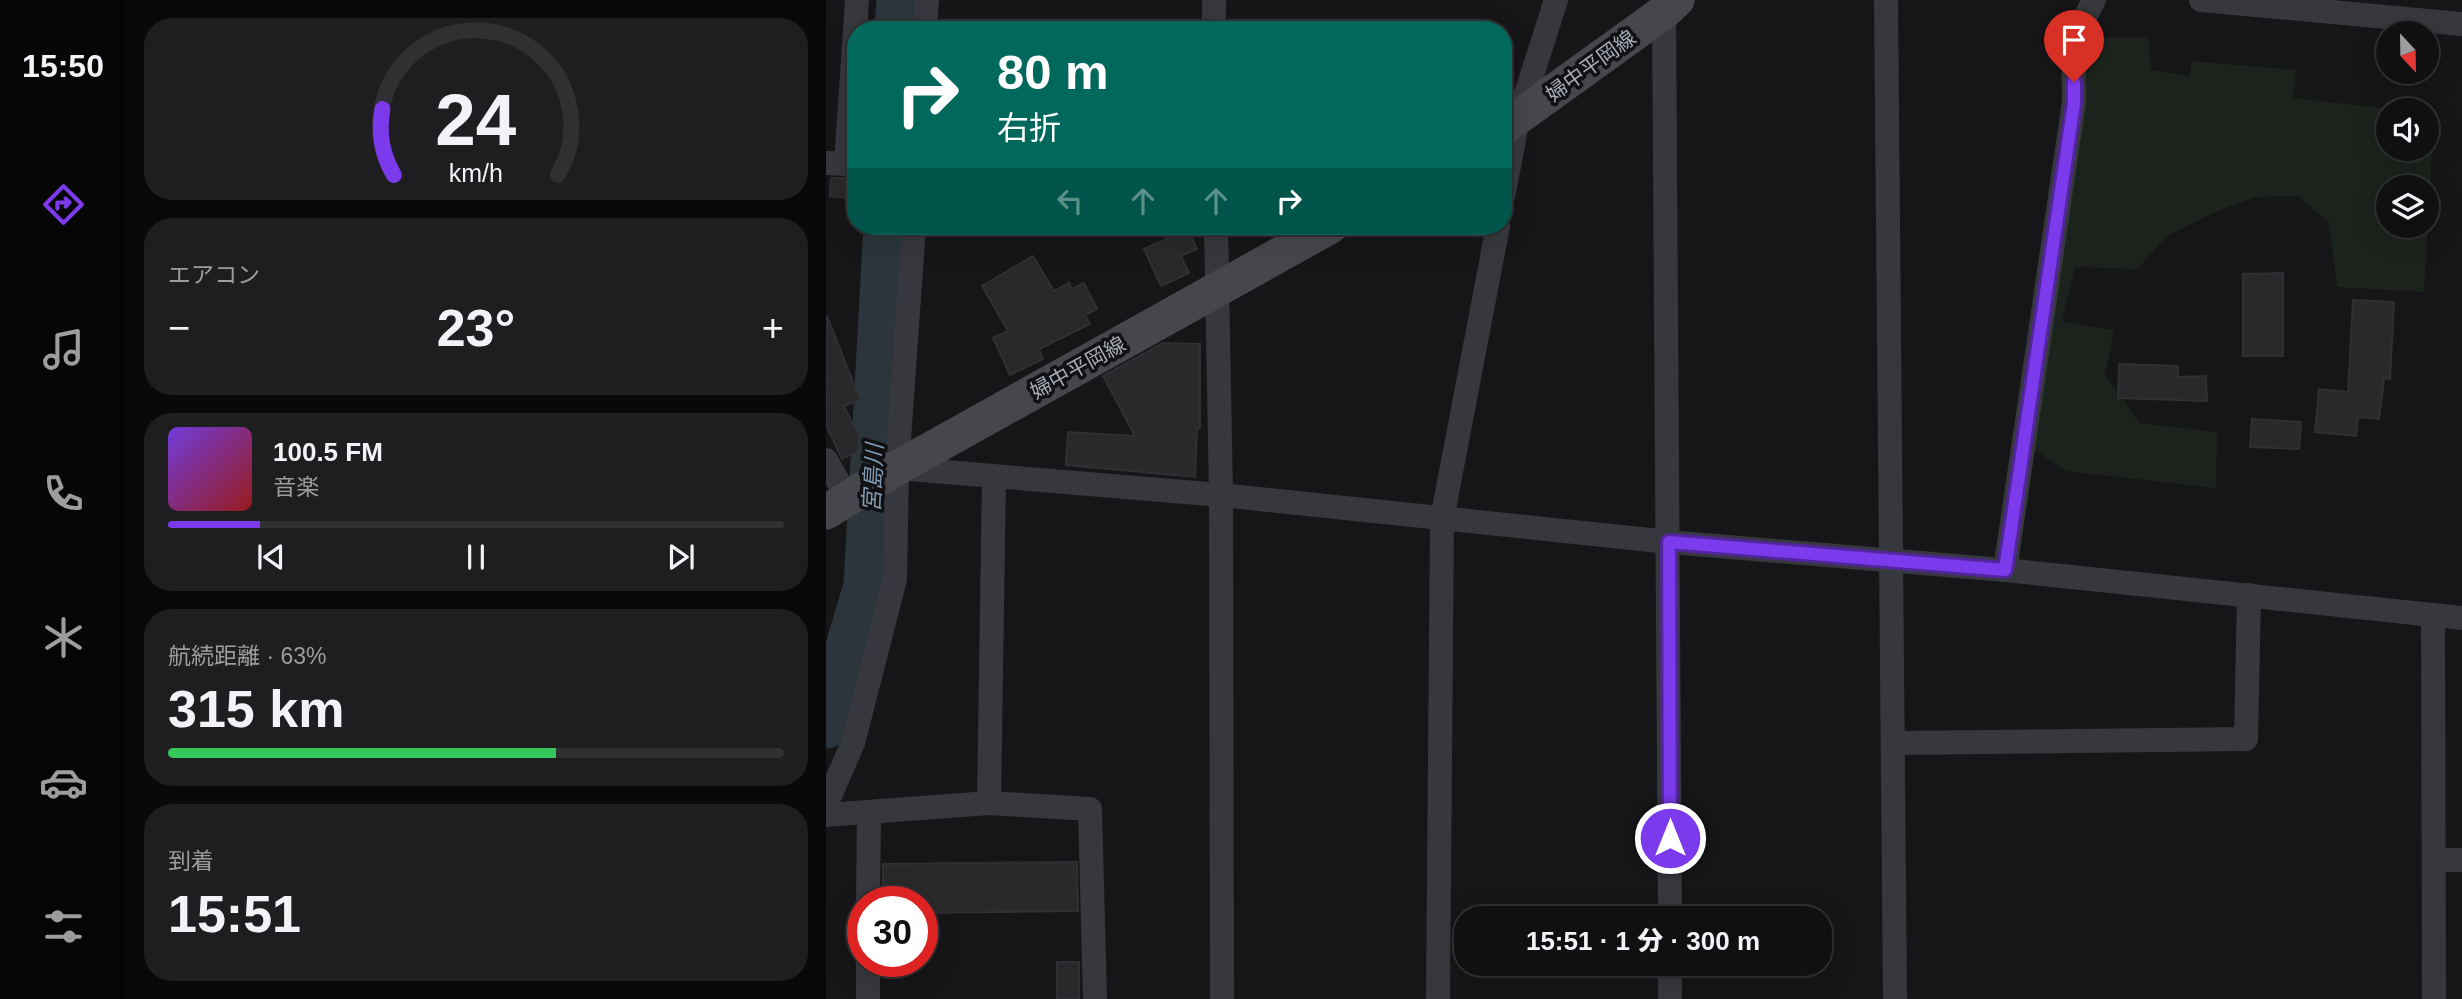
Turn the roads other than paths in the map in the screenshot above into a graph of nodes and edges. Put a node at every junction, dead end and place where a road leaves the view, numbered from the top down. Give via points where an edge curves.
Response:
1 (857, 0) edge
2 (927, 0) edge
3 (1214, 0) edge
4 (1556, 0) edge
5 (1886, 0) edge
6 (2094, 0) edge
7 (2201, 0) edge
8 (1671, 6) edge
9 (856, 21) edge
10 (926, 21) edge
11 (1214, 21) edge
12 (2462, 24) edge
13 (1512, 120) edge
14 (1512, 122) edge
15 (847, 149) edge
16 (826, 163) edge
17 (912, 235) edge
18 (1216, 235) edge
19 (1315, 235) edge
20 (1496, 235) edge
21 (1217, 291) junction
22 (826, 460) edge
23 (994, 477) junction
24 (863, 489) edge
25 (1221, 495) junction
26 (1442, 519) junction
27 (1669, 542) junction
28 (1892, 560) junction
29 (2005, 570) junction
30 (2249, 595) junction
31 (2433, 615) junction
32 (2462, 618) edge
33 (1893, 743) junction
34 (989, 803) junction
35 (826, 806) edge
36 (869, 812) junction
37 (826, 815) edge
38 (2434, 860) junction
39 (2462, 860) edge
40 (868, 886) edge
41 (1670, 906) edge
42 (1670, 976) edge
43 (868, 977) edge
44 (868, 999) edge
45 (1095, 999) edge
46 (1222, 999) edge
47 (1438, 999) edge
48 (1670, 999) edge
49 (1895, 999) edge
50 (2434, 999) edge

1 - 9 street
2 - 10 street
3 - 11 street
4 - 13 street
5 - 28 street
6 - 29 street via 2073,40 2074,103
7 - 12 street
8 - 14 main road, 婦中平岡線
8 - 27 street
15 - 16 street via 846,164
17 - 24 street
18 - 21 street
19 - 21 main road, 婦中平岡線
20 - 26 street
21 - 24 main road, 婦中平岡線
21 - 25 street
22 - 24 street
23 - 24 street
23 - 25 street
23 - 34 street
24 - 35 street via 895,579 853,743
25 - 26 street
25 - 46 street
26 - 27 street
26 - 47 street
27 - 28 street
27 - 41 street
28 - 29 street
28 - 33 street
29 - 30 street
30 - 31 street
30 - 33 street via 2246,739
31 - 32 street
31 - 38 street
33 - 49 street
34 - 36 street
34 - 45 street via 1090,809
36 - 37 street
36 - 40 street
38 - 39 street
38 - 50 street
42 - 48 street
43 - 44 street

